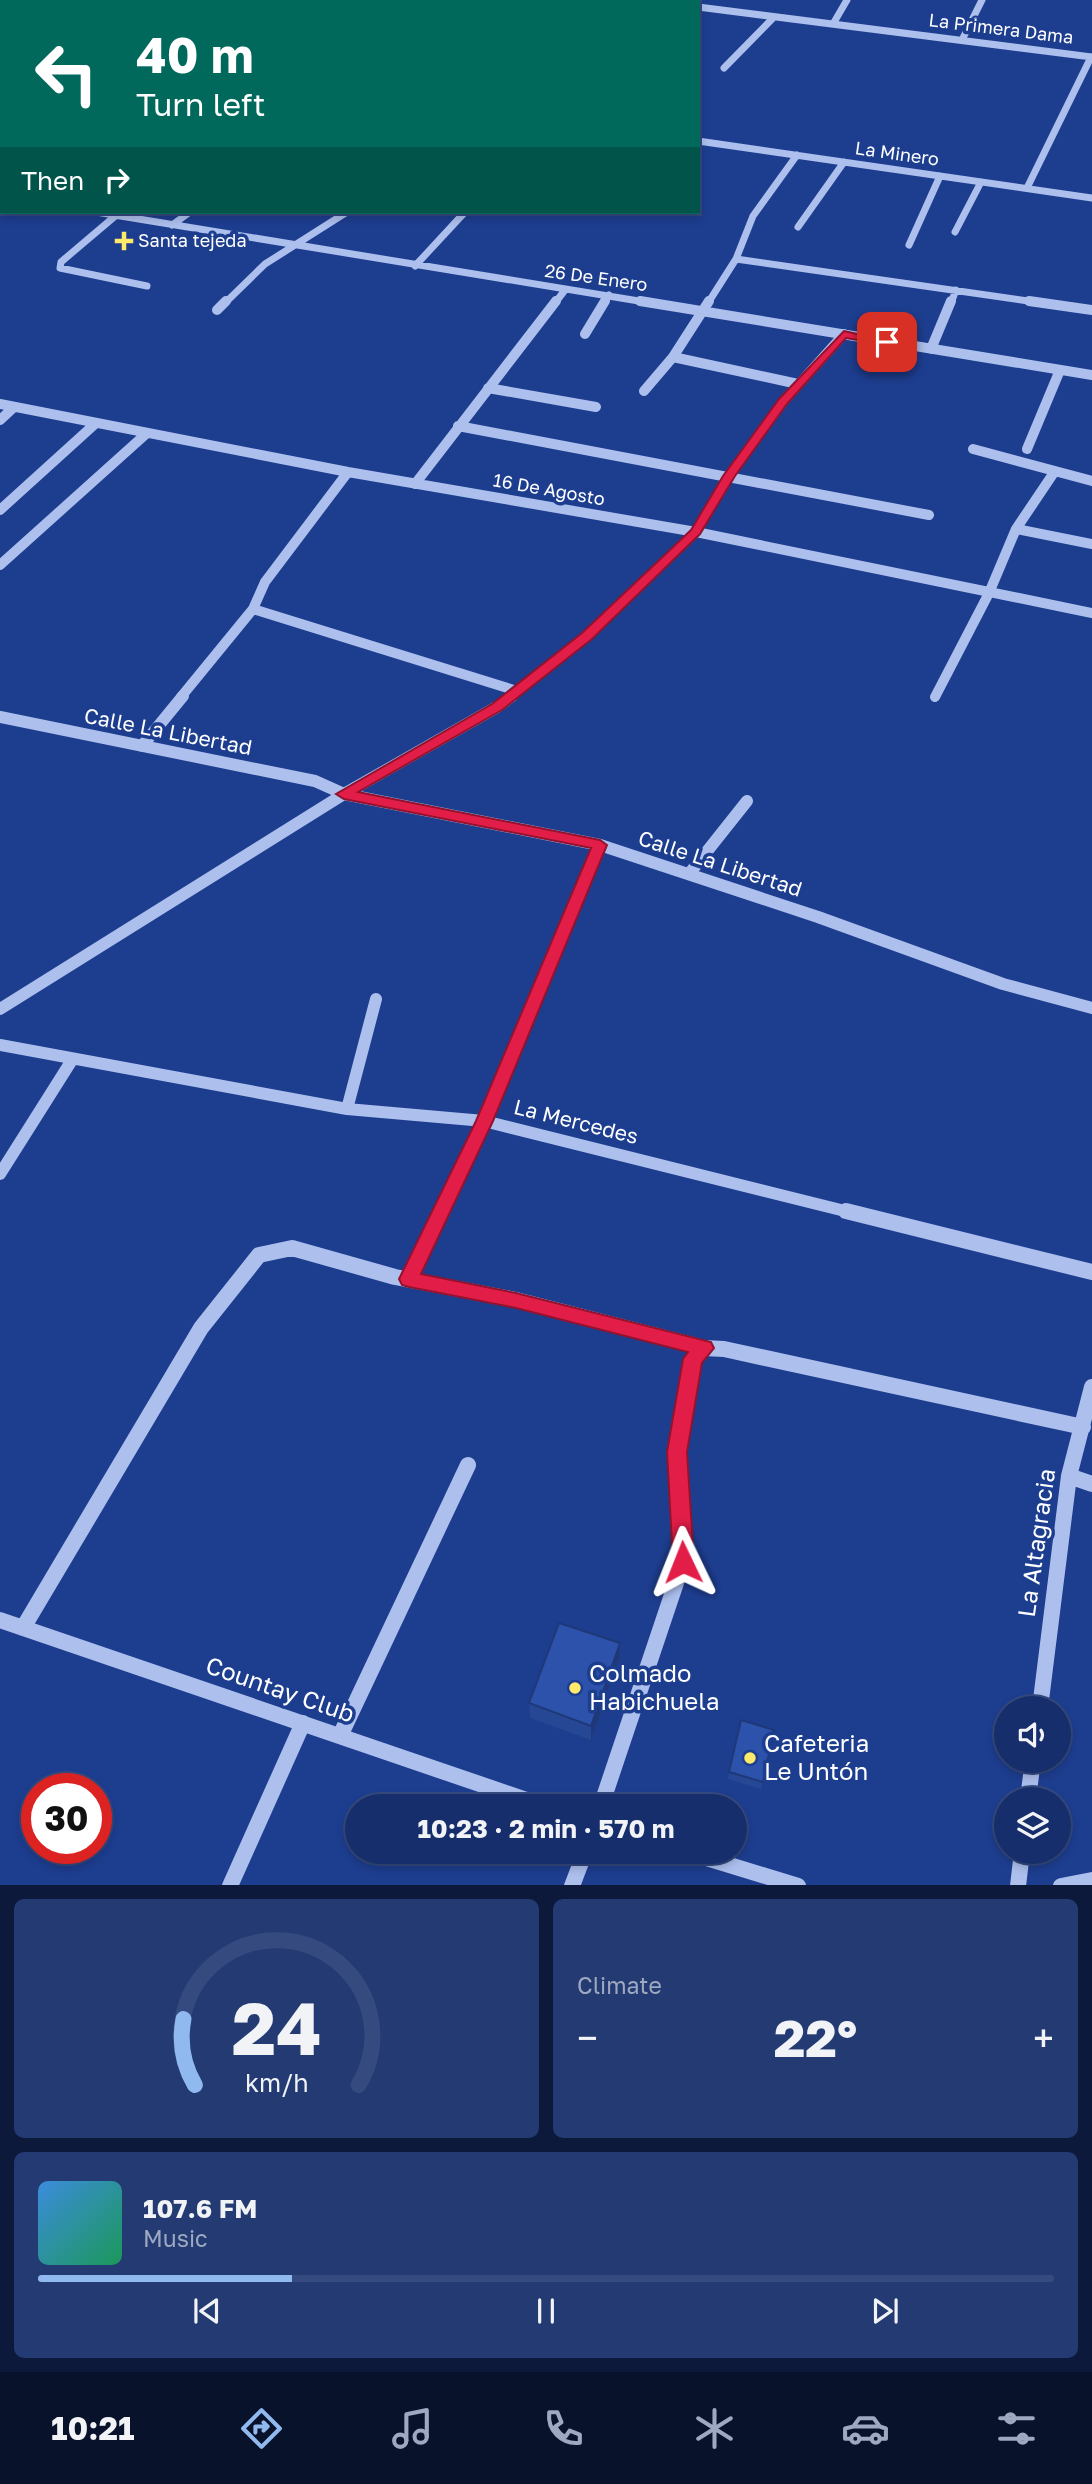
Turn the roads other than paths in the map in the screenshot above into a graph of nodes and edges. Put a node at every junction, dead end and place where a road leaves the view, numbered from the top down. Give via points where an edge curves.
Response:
1 (731, 0) edge
2 (848, 0) edge
3 (982, 0) edge
4 (700, 7) edge
5 (722, 10) junction
6 (774, 17) junction
7 (833, 24) junction
8 (962, 40) junction
9 (1091, 57) edge
10 (724, 68) dead end
11 (700, 141) edge
12 (797, 155) junction
13 (844, 162) junction
14 (940, 176) junction
15 (981, 182) junction
16 (1027, 188) junction
17 (1092, 198) edge
18 (118, 214) edge
19 (187, 214) edge
20 (344, 214) edge
21 (463, 214) edge
22 (172, 225) junction
23 (798, 227) dead end
24 (955, 232) dead end
25 (909, 245) dead end
26 (297, 246) junction
27 (736, 259) junction
28 (415, 266) junction
29 (147, 286) dead end
30 (565, 290) junction
31 (956, 290) junction
32 (609, 295) junction
33 (702, 309) junction
34 (217, 310) dead end
35 (1092, 310) edge
36 (585, 334) dead end
37 (844, 334) junction
38 (931, 349) junction
39 (673, 358) junction
40 (1060, 370) junction
41 (1092, 375) edge
42 (798, 384) junction
43 (488, 388) junction
44 (644, 391) dead end
45 (0, 404) edge
46 (13, 407) junction
47 (596, 407) dead end
48 (0, 420) edge
49 (96, 423) junction
50 (458, 426) junction
51 (147, 433) junction
52 (973, 449) dead end
53 (1027, 449) dead end
54 (1055, 471) junction
55 (348, 472) junction
56 (729, 476) junction
57 (1092, 481) edge
58 (415, 484) junction
59 (0, 510) edge
60 (929, 515) dead end
61 (1016, 529) junction
62 (696, 532) junction
63 (1092, 544) edge
64 (0, 565) edge
65 (989, 593) junction
66 (253, 610) junction
67 (1092, 613) edge
68 (517, 691) junction
69 (935, 697) dead end
70 (2, 720) edge
71 (142, 746) junction
72 (344, 794) junction
73 (747, 801) dead end
74 (600, 845) junction
75 (689, 874) junction
76 (376, 999) dead end
77 (1092, 1008) edge
78 (0, 1010) edge
79 (0, 1045) edge
80 (72, 1060) junction
81 (347, 1109) junction
82 (484, 1121) junction
83 (0, 1174) edge
84 (1092, 1272) edge
85 (409, 1279) junction
86 (704, 1348) junction
87 (1092, 1387) edge
88 (1083, 1427) junction
89 (468, 1465) dead end
90 (1069, 1476) junction
91 (1092, 1484) edge
92 (0, 1620) edge
93 (23, 1628) junction
94 (1042, 1696) edge
95 (303, 1723) junction
96 (340, 1736) junction
97 (509, 1794) edge
98 (605, 1794) edge
99 (580, 1864) edge
100 (727, 1864) edge
101 (1021, 1864) edge
102 (1092, 1880) edge
103 (230, 1885) edge
104 (572, 1885) edge
105 (798, 1885) edge
106 (1018, 1885) edge
107 (1061, 1885) edge

1 - 5 street
2 - 7 street
3 - 8 street
4 - 5 street, La Primera Dama
5 - 6 street, La Primera Dama
6 - 7 street, La Primera Dama
6 - 10 street
7 - 8 street, La Primera Dama
8 - 9 street, La Primera Dama
9 - 16 street
11 - 12 street, La Minero
12 - 13 street, La Minero
12 - 27 street via 753,216
13 - 14 street, La Minero
13 - 23 street
14 - 15 street, La Minero
14 - 25 street
15 - 16 street, La Minero
15 - 24 street
16 - 17 street, La Minero
18 - 22 street, 26 De Enero
18 - 29 street via 61,262 60,268
19 - 22 street
20 - 26 street
21 - 28 street
22 - 26 street, 26 De Enero
26 - 28 street, 26 De Enero
26 - 34 street via 265,264
27 - 31 street
27 - 33 street
28 - 30 street, 26 De Enero
30 - 32 street, 26 De Enero
30 - 43 street
31 - 35 street
31 - 38 street
32 - 33 street, 26 De Enero
32 - 36 street
33 - 37 street, 26 De Enero
33 - 39 street
37 - 38 street, 26 De Enero
37 - 42 street
38 - 40 street, 26 De Enero
39 - 42 street
39 - 44 street
40 - 41 street, 26 De Enero
40 - 53 street
42 - 56 street
43 - 47 street
43 - 50 street
45 - 46 street, 16 De Agosto
46 - 48 street
46 - 49 street, 16 De Agosto
49 - 51 street, 16 De Agosto
49 - 59 street
50 - 56 street
50 - 58 street
51 - 55 street, 16 De Agosto
51 - 64 street
52 - 54 street
54 - 57 street
54 - 61 street
55 - 58 street, 16 De Agosto
55 - 66 street via 265,582
56 - 60 street
56 - 62 street
58 - 62 street, 16 De Agosto
61 - 63 street
61 - 65 street
62 - 65 street, 16 De Agosto
62 - 68 street via 587,636
65 - 67 street, 16 De Agosto
65 - 69 street
66 - 68 street
66 - 71 street
68 - 72 street via 497,707
70 - 71 street, Calle La Libertad
71 - 72 street, Calle La Libertad via 315,781
72 - 74 street, Calle La Libertad
72 - 78 street
73 - 75 street
74 - 75 street, Calle La Libertad
74 - 82 street
75 - 77 street, Calle La Libertad via 1003,984
76 - 81 street
79 - 80 street, La Mercedes
80 - 81 street, La Mercedes
80 - 83 street
81 - 82 street, La Mercedes
82 - 84 street, La Mercedes
82 - 85 street
85 - 86 street via 516,1300
85 - 93 street via 292,1248 259,1255 201,1328
86 - 88 street
86 - 98 street via 693,1359 677,1452 683,1562
87 - 88 street, La Altagracia
88 - 90 street, La Altagracia
89 - 96 street
90 - 91 street
90 - 94 street, La Altagracia
92 - 93 street, Countay Club
93 - 95 street, Countay Club
95 - 96 street, Countay Club
95 - 103 street
96 - 97 street, Countay Club
99 - 104 street
100 - 105 street
101 - 106 street
102 - 107 street

